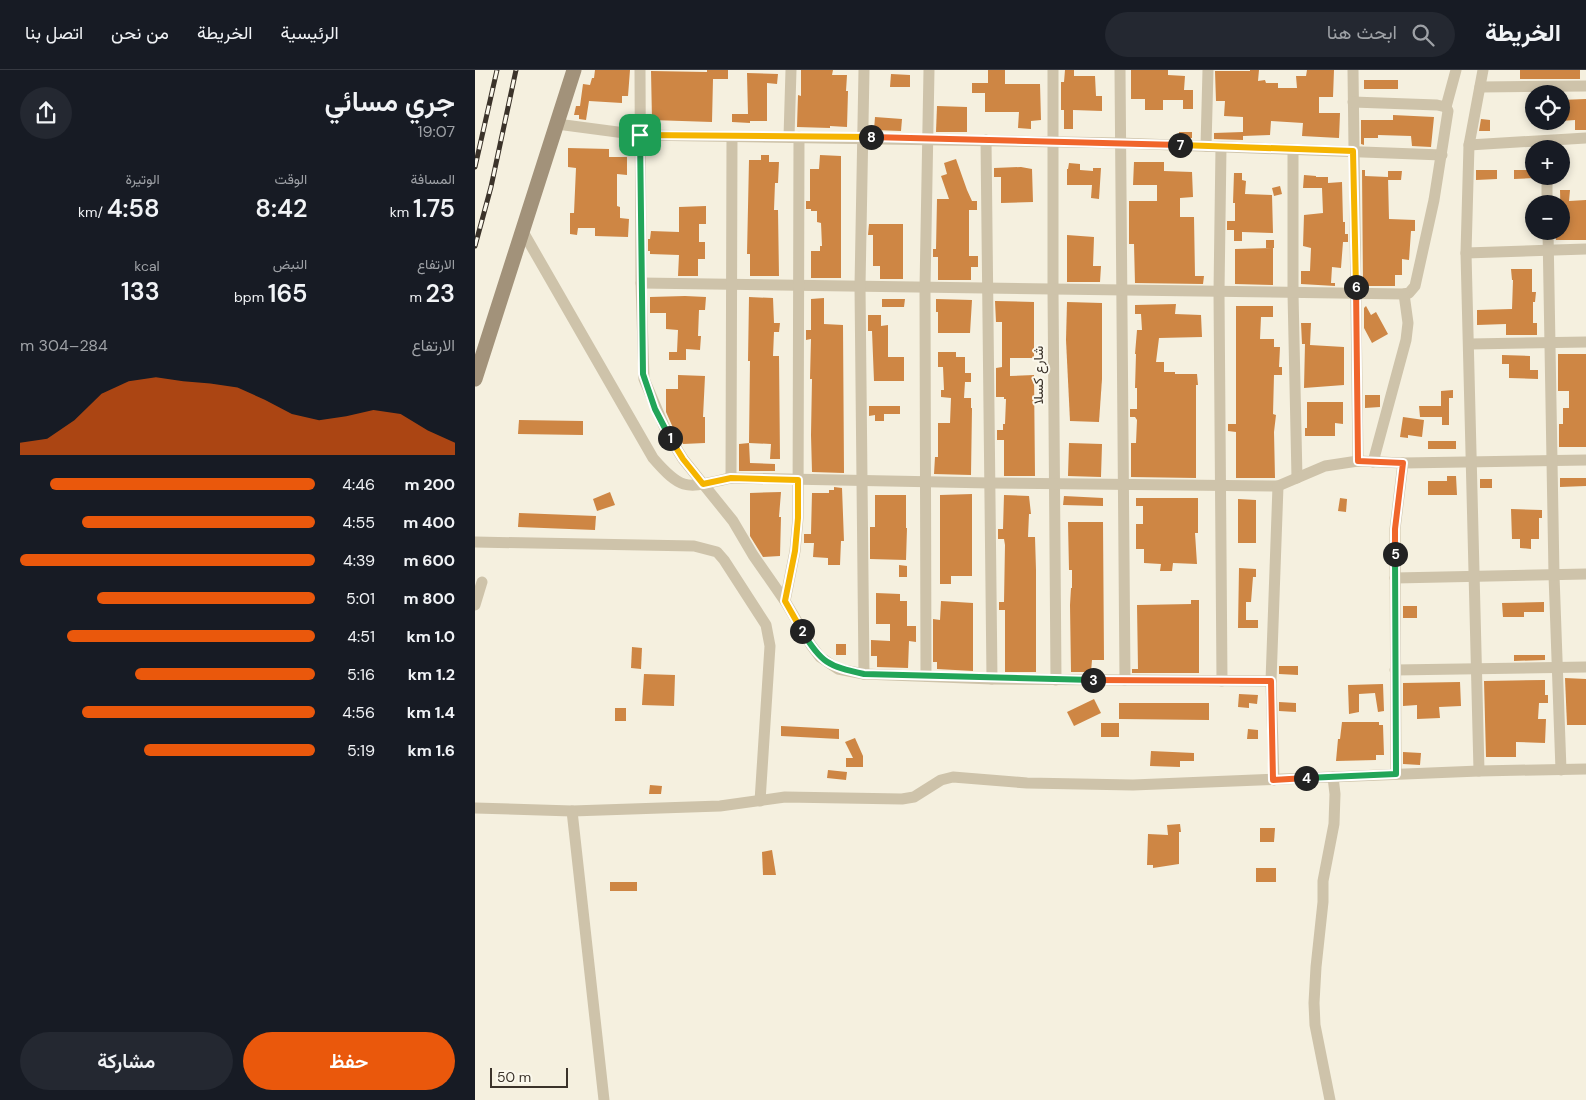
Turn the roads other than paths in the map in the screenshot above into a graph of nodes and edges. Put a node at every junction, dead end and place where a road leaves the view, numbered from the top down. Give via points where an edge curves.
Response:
1 (574, 70) edge
2 (640, 70) edge
3 (791, 70) edge
4 (864, 70) edge
5 (929, 70) edge
6 (1053, 70) edge
7 (1120, 70) edge
8 (1208, 70) edge
9 (1353, 70) edge
10 (1456, 70) edge
11 (1483, 70) edge
12 (1586, 86) edge
13 (1480, 87) junction
14 (1353, 102) junction
15 (1446, 107) junction
16 (557, 124) junction
17 (640, 135) junction
18 (732, 136) junction
19 (794, 137) junction
20 (863, 137) junction
21 (1586, 138) edge
22 (927, 139) junction
23 (986, 140) junction
24 (1570, 140) edge
25 (1052, 142) junction
26 (1120, 143) junction
27 (1525, 144) edge
28 (1469, 145) junction
29 (1206, 146) junction
30 (1221, 147) junction
31 (1293, 150) junction
32 (1353, 151) junction
33 (1442, 155) junction
34 (522, 230) junction
35 (1548, 240) edge
36 (1586, 249) edge
37 (1549, 250) junction
38 (1466, 253) junction
39 (641, 284) junction
40 (733, 284) junction
41 (799, 285) junction
42 (860, 286) junction
43 (925, 288) junction
44 (988, 288) junction
45 (1053, 290) junction
46 (1121, 290) junction
47 (1219, 292) junction
48 (1357, 293) junction
49 (1293, 294) junction
50 (1404, 294) junction
51 (1549, 342) junction
52 (1586, 342) edge
53 (1470, 344) junction
54 (475, 379) edge
55 (1552, 460) junction
56 (1586, 460) edge
57 (1358, 461) junction
58 (1373, 462) junction
59 (1472, 462) junction
60 (1403, 463) junction
61 (731, 478) junction
62 (1297, 478) junction
63 (798, 480) junction
64 (861, 480) junction
65 (926, 482) junction
66 (703, 484) junction
67 (991, 484) junction
68 (1054, 484) junction
69 (1123, 485) junction
70 (1221, 486) junction
71 (1278, 486) junction
72 (475, 542) edge
73 (1586, 574) edge
74 (1554, 575) junction
75 (1474, 577) junction
76 (1395, 578) junction
77 (482, 582) dead end
78 (785, 601) junction
79 (475, 605) edge
80 (1477, 668) junction
81 (1557, 668) junction
82 (1586, 668) edge
83 (1395, 670) junction
84 (864, 674) junction
85 (926, 676) junction
86 (992, 679) junction
87 (1055, 680) junction
88 (1125, 680) junction
89 (1221, 681) junction
90 (1271, 681) junction
91 (1586, 769) edge
92 (1561, 770) junction
93 (1479, 771) junction
94 (1396, 774) junction
95 (1333, 777) junction
96 (1273, 780) junction
97 (759, 801) junction
98 (475, 808) edge
99 (572, 811) junction
100 (604, 1100) edge
101 (1330, 1100) edge

1 - 16 main road
2 - 17 street
3 - 19 street
4 - 20 street
5 - 22 street
6 - 25 street, شارع كسلا
7 - 26 street
8 - 29 street
9 - 14 street
10 - 15 street
11 - 13 street
12 - 13 street
13 - 28 street
14 - 15 street
14 - 32 street
15 - 33 street
16 - 17 street
16 - 34 main road
17 - 18 street
17 - 39 street
18 - 19 street
18 - 40 street
19 - 20 street
19 - 41 street
20 - 22 street
20 - 42 street
21 - 24 street
22 - 23 street
22 - 43 street
23 - 25 street
23 - 44 street
25 - 26 street
25 - 45 street, شارع كسلا
26 - 29 street
26 - 46 street
27 - 28 street
28 - 38 street
29 - 30 street
30 - 31 street
30 - 47 street
31 - 32 street
31 - 49 street
32 - 33 street
32 - 48 street
33 - 50 street via 1415,286
34 - 54 main road
34 - 66 street via 653,458 679,483 686,486
35 - 37 street
36 - 37 street
37 - 38 street
37 - 51 street
38 - 53 street
39 - 40 street
39 - 66 street via 644,380 667,433
40 - 41 street
40 - 61 street
41 - 42 street
41 - 63 street
42 - 43 street
42 - 64 street
43 - 44 street
43 - 65 street
44 - 45 street
44 - 67 street
45 - 46 street
45 - 68 street, شارع كسلا
46 - 47 street
46 - 69 street
47 - 49 street
47 - 70 street
48 - 49 street
48 - 50 street
48 - 57 street
49 - 62 street
50 - 58 street via 1408,323 1406,340
51 - 52 street
51 - 53 street
51 - 55 street
53 - 59 street
55 - 56 street
55 - 59 street
55 - 74 street
57 - 58 street
57 - 62 street via 1325,466
58 - 60 street
59 - 60 street
59 - 75 street
60 - 76 street via 1395,529
61 - 63 street
61 - 66 street
62 - 71 street
63 - 64 street
63 - 78 street via 795,551
64 - 65 street
64 - 84 street
65 - 67 street
65 - 85 street
66 - 78 street via 733,521
67 - 68 street
67 - 86 street
68 - 69 street
68 - 87 street, شارع كسلا
69 - 70 street
69 - 88 street
70 - 71 street
70 - 89 street
71 - 90 street
72 - 97 street via 694,546 717,552 766,625 769,636
73 - 74 street
74 - 75 street
74 - 81 street
75 - 76 street
75 - 80 street
76 - 83 street
77 - 79 street
78 - 84 street via 820,657 837,669
80 - 81 street
80 - 83 street
80 - 93 street
81 - 82 street
81 - 92 street
83 - 94 street
84 - 85 street
85 - 86 street
86 - 87 street
87 - 88 street
88 - 89 street
89 - 90 street
90 - 96 street
91 - 92 street
92 - 93 street
93 - 94 street
94 - 95 street
95 - 96 street
95 - 101 street via 1334,824 1323,881 1314,1002 1315,1025
96 - 97 street via 1133,785 953,778 941,780 914,797 902,799 812,797
97 - 99 street via 720,806
98 - 99 street
99 - 100 street

